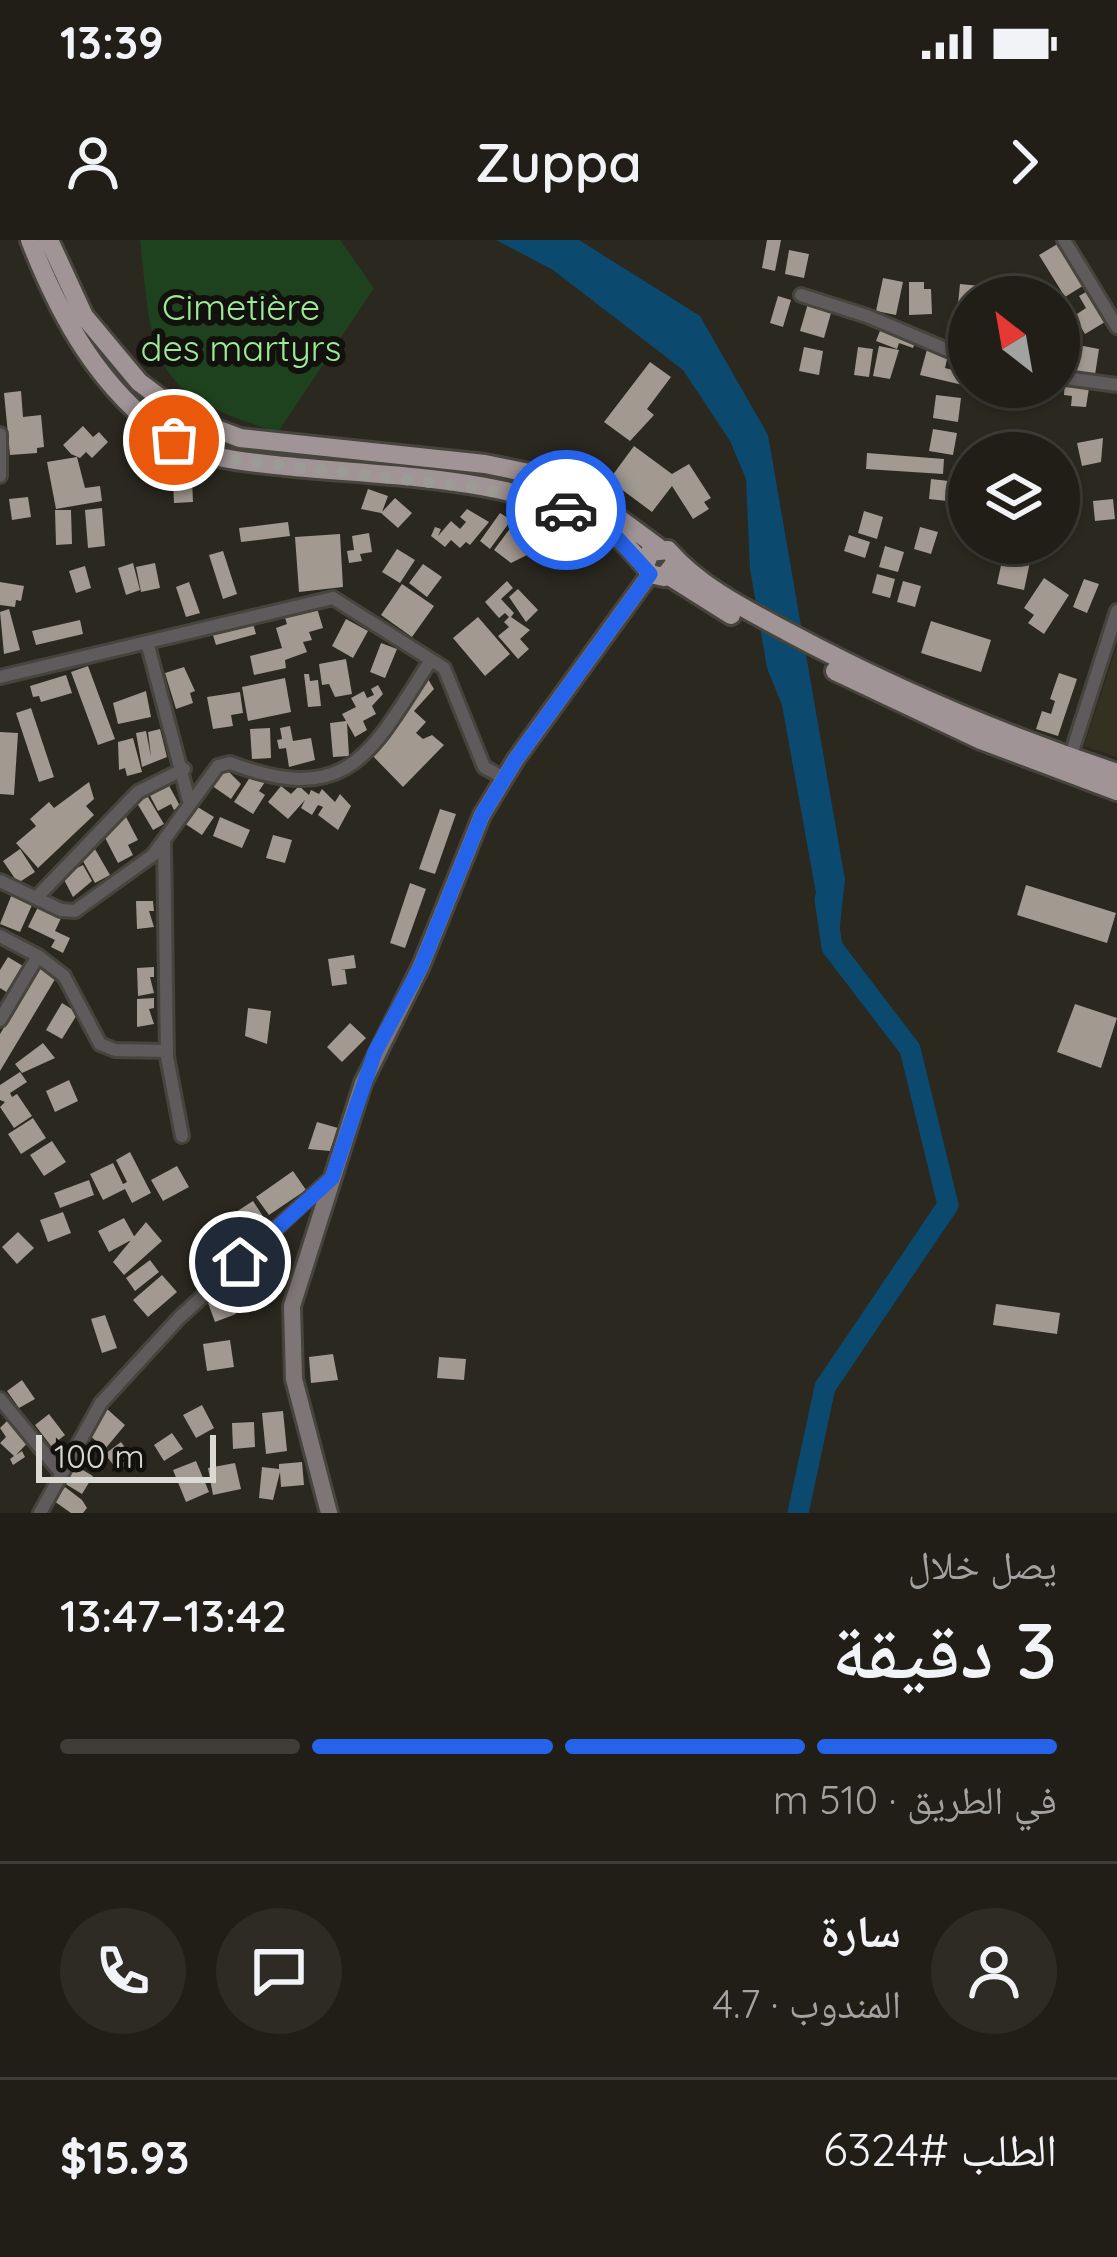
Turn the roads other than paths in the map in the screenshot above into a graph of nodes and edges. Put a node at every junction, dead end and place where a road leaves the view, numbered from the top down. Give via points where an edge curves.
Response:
1 (30, 240) edge
2 (50, 240) edge
3 (1064, 240) edge
4 (801, 295) dead end
5 (1117, 327) edge
6 (948, 350) edge
7 (1080, 380) edge
8 (1117, 385) edge
9 (0, 434) edge
10 (0, 476) edge
11 (660, 569) junction
12 (1117, 611) edge
13 (147, 642) junction
14 (431, 660) junction
15 (0, 677) edge
16 (1068, 764) junction
17 (184, 769) junction
18 (1117, 773) edge
19 (504, 778) junction
20 (1117, 791) edge
21 (189, 801) junction
22 (164, 839) junction
23 (0, 881) edge
24 (36, 898) junction
25 (0, 936) edge
26 (38, 956) junction
27 (0, 1020) edge
28 (167, 1051) junction
29 (182, 1136) dead end
30 (332, 1178) junction
31 (0, 1399) edge
32 (61, 1473) junction
33 (40, 1513) edge
34 (329, 1513) edge

1 - 11 highway via 70,331 119,396 174,440 235,460 481,488 557,506 610,530
2 - 11 highway via 83,316 139,382 187,418 240,439 485,464 568,482 672,553
3 - 5 street
4 - 6 street
7 - 8 street
9 - 10 street
11 - 16 highway via 845,670
11 - 19 main road
12 - 16 street
13 - 14 street via 333,598
13 - 15 street
13 - 17 street
14 - 19 street via 444,668 484,767
14 - 21 street via 346,771 312,782 230,763
16 - 18 highway
16 - 20 highway
17 - 21 street
17 - 24 street via 138,792
19 - 30 main road via 375,1052
21 - 22 street
22 - 24 street via 75,910
22 - 28 street
23 - 24 street
25 - 26 street
26 - 27 street
26 - 28 street via 64,976 100,1044
28 - 29 street
30 - 32 street via 116,1386
30 - 34 main road via 290,1334
31 - 32 street
32 - 33 street

